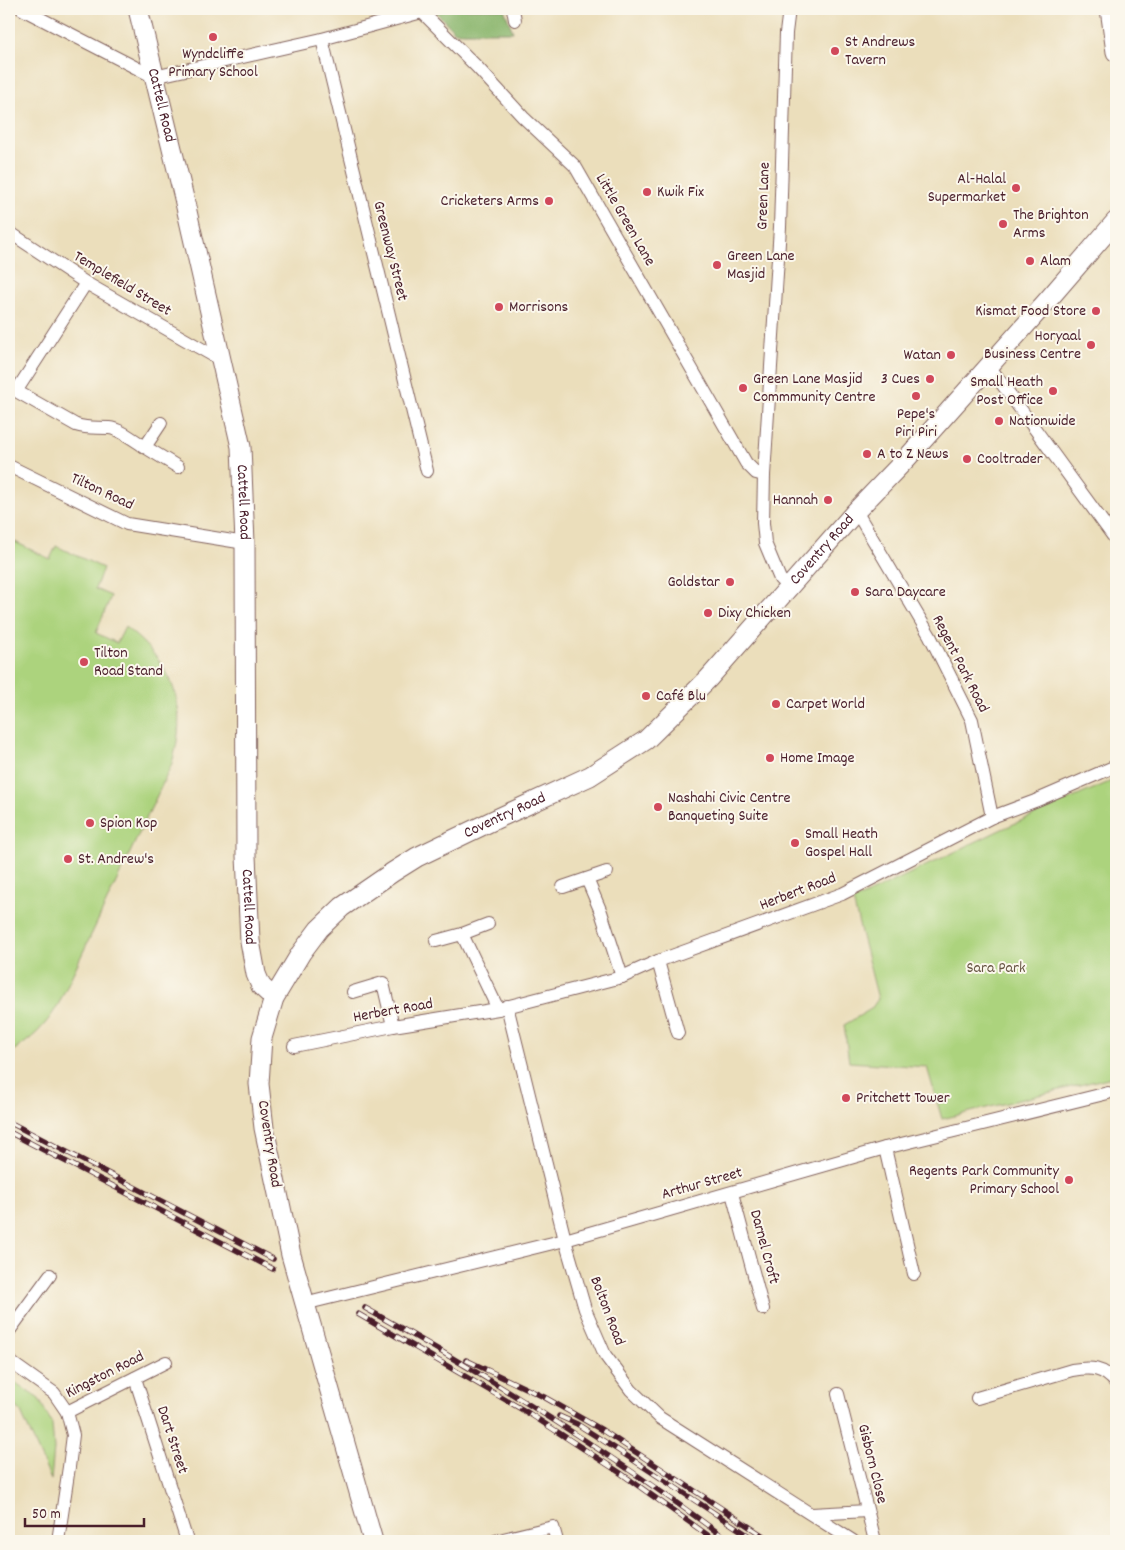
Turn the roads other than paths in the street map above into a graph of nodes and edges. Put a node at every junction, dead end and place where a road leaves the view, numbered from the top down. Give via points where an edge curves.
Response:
1 (22, 9) edge
2 (138, 9) edge
3 (789, 9) edge
4 (1110, 9) edge
5 (421, 10) edge
6 (322, 39) junction
7 (1116, 52) edge
8 (154, 77) junction
9 (1116, 221) edge
10 (9, 232) edge
11 (86, 284) junction
12 (221, 360) junction
13 (989, 366) junction
14 (13, 388) edge
15 (161, 423) dead end
16 (145, 447) junction
17 (9, 466) edge
18 (178, 468) dead end
19 (427, 471) dead end
20 (764, 476) junction
21 (856, 510) junction
22 (1116, 540) edge
23 (245, 543) junction
24 (788, 588) junction
25 (1116, 766) edge
26 (992, 817) junction
27 (607, 872) dead end
28 (587, 879) junction
29 (563, 887) dead end
30 (488, 924) dead end
31 (462, 934) junction
32 (436, 941) dead end
33 (658, 961) junction
34 (622, 977) junction
35 (353, 992) dead end
36 (274, 998) junction
37 (503, 1008) junction
38 (393, 1026) junction
39 (678, 1034) dead end
40 (294, 1046) dead end
41 (1108, 1092) dead end
42 (885, 1148) junction
43 (732, 1193) junction
44 (566, 1240) junction
45 (914, 1274) dead end
46 (50, 1275) dead end
47 (304, 1304) junction
48 (764, 1309) dead end
49 (9, 1331) edge
50 (9, 1361) edge
51 (166, 1362) dead end
52 (134, 1378) junction
53 (1116, 1384) edge
54 (838, 1394) dead end
55 (977, 1398) dead end
56 (67, 1412) junction
57 (867, 1510) junction
58 (812, 1514) junction
59 (530, 1537) edge
60 (58, 1541) edge
61 (187, 1541) edge
62 (373, 1541) edge
63 (495, 1541) edge
64 (558, 1541) edge
65 (853, 1541) edge
66 (875, 1541) edge

1 - 8 street
2 - 8 main road, Cattell Road
3 - 20 street, Green Lane via 780,226
4 - 7 main road
5 - 6 street
5 - 20 street, Little Green Lane via 523,117 575,166 746,463
6 - 8 street
6 - 19 street, Greenway Street
8 - 12 main road, Cattell Road
9 - 13 main road, Coventry Road
10 - 11 street, Templefield Street
11 - 12 street, Templefield Street
11 - 14 street
12 - 23 main road, Cattell Road via 241,447
13 - 21 main road, Coventry Road
13 - 22 street
14 - 16 street via 76,425 115,429
15 - 16 street
16 - 18 street
17 - 23 street, Tilton Road via 127,524
20 - 24 street, Green Lane via 765,543 780,579
21 - 24 main road, Coventry Road
21 - 26 street, Regent Park Road via 930,636 972,720
23 - 36 main road, Cattell Road via 246,856 250,941 261,986
24 - 36 main road, Coventry Road via 708,679 646,740 590,776 418,857 342,907 319,929 301,953
25 - 26 street, Herbert Road
26 - 33 street, Herbert Road via 842,894
27 - 28 street
28 - 29 street
28 - 34 street
30 - 31 street
31 - 32 street
31 - 37 street
33 - 34 street, Herbert Road
33 - 39 street
34 - 37 street, Herbert Road
35 - 38 street via 383,983
36 - 47 main road, Coventry Road via 262,1038 259,1084 275,1185
37 - 38 street, Herbert Road
37 - 44 street, Bolton Road
38 - 40 street, Herbert Road
41 - 42 street, Arthur Street
42 - 43 street, Arthur Street
42 - 45 street
43 - 44 street, Arthur Street
43 - 48 street, Darnel Croft
44 - 47 street, Arthur Street
44 - 58 street, Bolton Road via 585,1309 605,1355 631,1390 660,1418
46 - 49 street
47 - 62 main road, Coventry Road
50 - 56 street via 54,1393
51 - 52 street, Kingston Road
52 - 56 street, Kingston Road
52 - 61 street, Dart Street
53 - 55 street via 1100,1370 1087,1368
54 - 57 street, Gisborn Close
56 - 60 street, Kingston Road via 73,1434
57 - 58 street
57 - 66 street, Gisborn Close
58 - 65 street, Bolton Road
59 - 63 street
59 - 64 street via 553,1527

